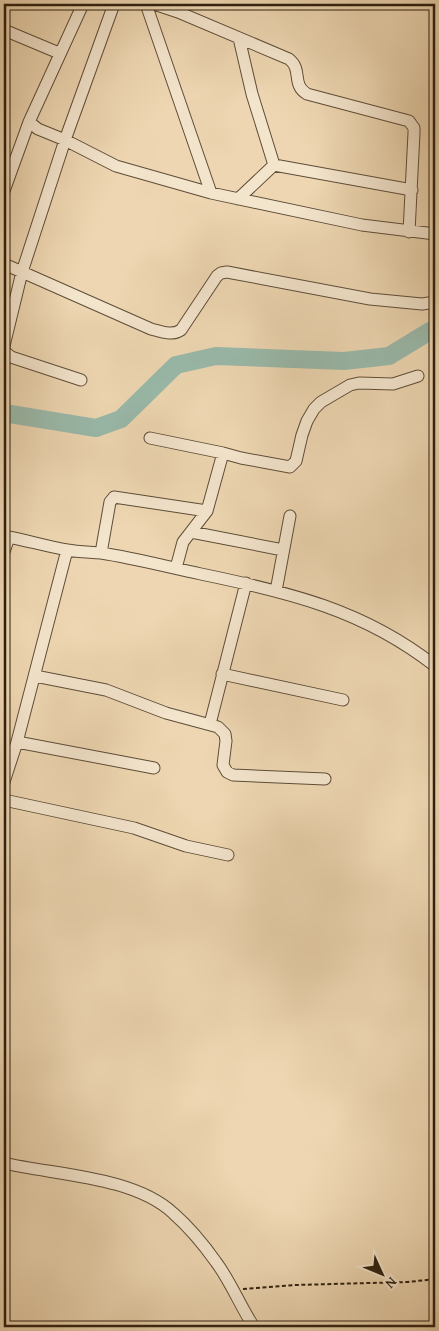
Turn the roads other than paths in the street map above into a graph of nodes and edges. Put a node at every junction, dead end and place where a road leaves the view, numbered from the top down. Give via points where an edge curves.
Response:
1 (83, 4) edge
2 (114, 4) edge
3 (146, 4) edge
4 (154, 4) edge
5 (4, 30) edge
6 (239, 38) junction
7 (59, 53) junction
8 (29, 122) junction
9 (65, 140) junction
10 (274, 164) junction
11 (412, 190) junction
12 (4, 191) edge
13 (211, 192) junction
14 (238, 199) junction
15 (409, 232) junction
16 (435, 234) edge
17 (4, 264) edge
18 (22, 272) junction
19 (435, 302) edge
20 (4, 346) edge
21 (4, 351) edge
22 (418, 376) dead end
23 (81, 380) dead end
24 (150, 438) dead end
25 (223, 453) junction
26 (207, 511) junction
27 (290, 516) dead end
28 (191, 532) junction
29 (6, 536) edge
30 (67, 550) junction
31 (283, 550) junction
32 (4, 552) edge
33 (101, 554) junction
34 (176, 568) junction
35 (246, 583) junction
36 (276, 591) junction
37 (435, 666) edge
38 (222, 674) junction
39 (35, 676) junction
40 (343, 700) dead end
41 (210, 724) junction
42 (17, 742) junction
43 (154, 768) dead end
44 (325, 779) dead end
45 (4, 782) edge
46 (4, 800) edge
47 (228, 855) dead end
48 (4, 1163) edge
49 (254, 1327) edge

1 - 7 street
2 - 9 street
3 - 13 street
4 - 6 street
5 - 7 street
6 - 10 street
6 - 11 street via 290,59 296,69 297,85 307,94 409,121 414,133
7 - 8 street
8 - 9 street
8 - 12 street
9 - 13 street via 116,166
9 - 18 street
10 - 11 street
10 - 14 street
11 - 15 street
13 - 14 street
14 - 15 street
15 - 16 street
17 - 18 street
18 - 19 street via 151,329 170,334 181,330 217,276 227,272 370,299 422,304
18 - 20 street
21 - 23 street via 11,357
22 - 25 street via 393,384 350,385 321,402 307,421 296,461 290,467
24 - 25 street
25 - 26 street
26 - 28 street
26 - 33 street via 114,497 110,502
27 - 31 street
28 - 31 street
28 - 34 street via 183,542
29 - 30 street
29 - 32 street
30 - 33 street
30 - 39 street
31 - 36 street
33 - 34 street
34 - 35 street
35 - 36 street
35 - 38 street
36 - 37 street via 328,607 381,630
38 - 40 street
38 - 41 street
39 - 41 street via 106,690 166,713
39 - 42 street
41 - 44 street via 218,726 225,734 223,765 233,775
42 - 43 street
42 - 45 street
46 - 47 street via 134,828 186,846
48 - 49 street via 115,1185 150,1198 173,1212 214,1259

